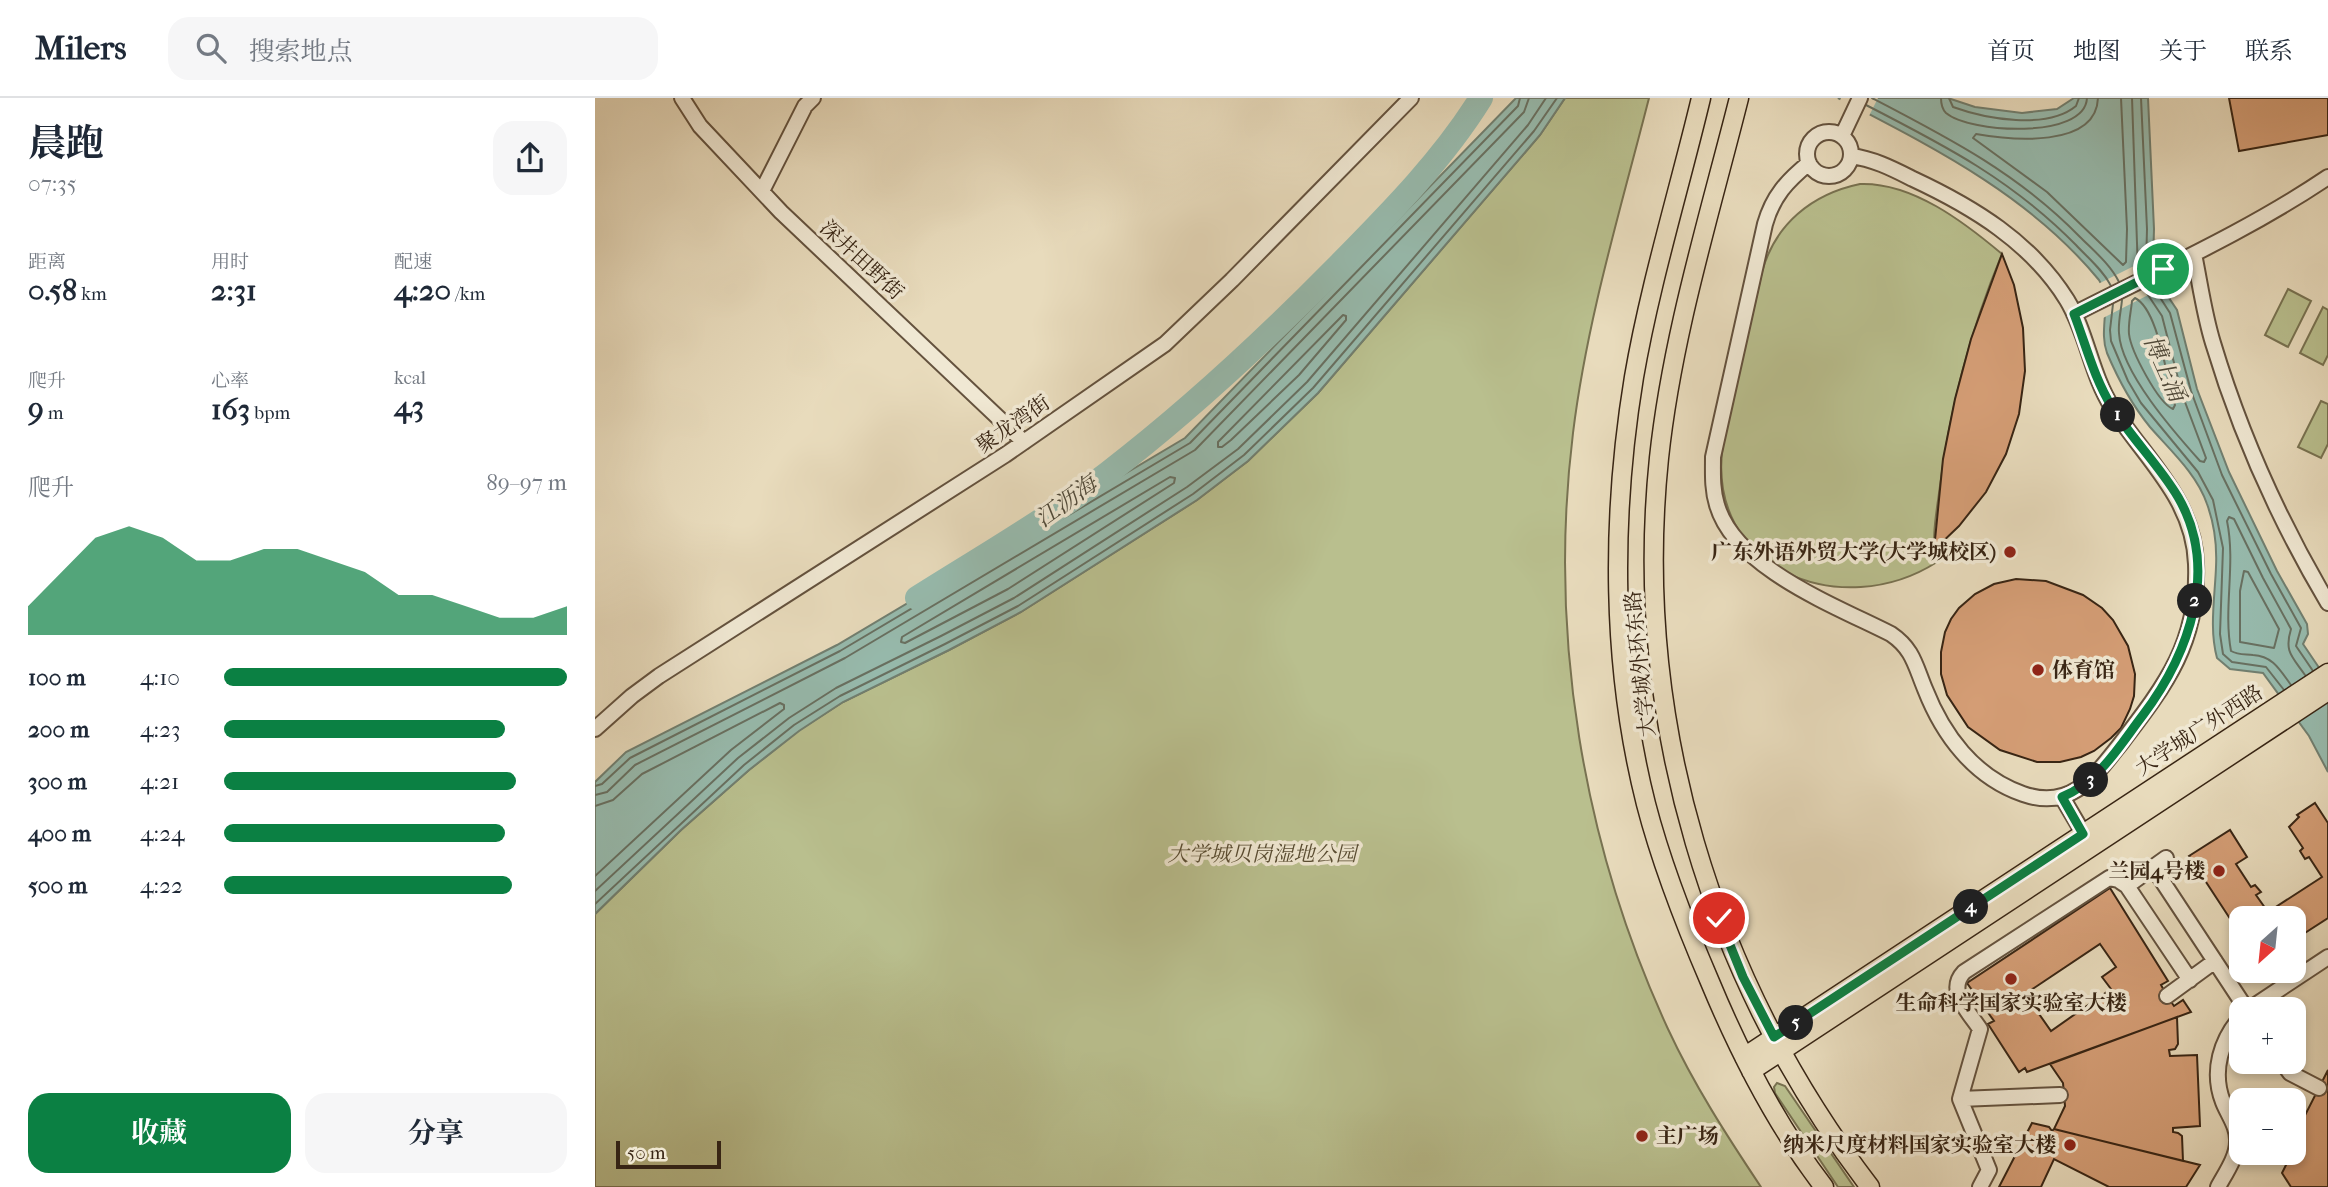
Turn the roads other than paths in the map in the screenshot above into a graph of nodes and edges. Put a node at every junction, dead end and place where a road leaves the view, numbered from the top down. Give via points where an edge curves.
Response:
1 (682, 98) edge
2 (813, 98) edge
3 (1411, 98) edge
4 (1701, 98) edge
5 (1739, 98) edge
6 (1860, 98) edge
7 (1842, 136) junction
8 (1851, 156) junction
9 (1809, 163) junction
10 (2328, 177) edge
11 (762, 191) junction
12 (2193, 254) junction
13 (2074, 314) junction
14 (1024, 442) junction
15 (2328, 603) edge
16 (2328, 673) edge
17 (2328, 691) edge
18 (595, 729) edge
19 (2062, 797) junction
20 (2087, 841) junction
21 (2166, 858) dead end
22 (2153, 867) junction
23 (2127, 886) junction
24 (2328, 957) edge
25 (2215, 961) junction
26 (2190, 980) junction
27 (2167, 996) dead end
28 (2239, 997) edge
29 (2268, 997) edge
30 (2229, 1034) edge
31 (1778, 1044) junction
32 (1748, 1064) junction
33 (2292, 1074) edge
34 (2319, 1088) dead end
35 (2060, 1095) dead end
36 (1960, 1099) junction
37 (1824, 1187) edge
38 (1870, 1187) edge
39 (1980, 1187) edge
40 (2218, 1187) edge

1 - 11 street, 深井田野街 via 700,126
2 - 11 street
3 - 14 street, 聚龙湾街 via 1178,333
4 - 32 main road, 大学城外环东路 via 1634,377 1620,503 1620,628 1636,755 1659,852 1678,908
5 - 31 main road, 大学城外环东路 via 1672,370 1658,470 1654,584 1665,712 1688,821 1719,918
6 - 7 street
7 - 8 street
7 - 9 street via 1827,132 1817,136 1808,148
8 - 9 street via 1849,166 1836,176 1821,174
8 - 13 street via 1881,164 1947,194 1993,223 2044,270
9 - 19 street via 1783,185 1765,224 1713,457 1714,492 1722,519 1733,537 1767,569 1905,644 1939,719 1975,765 2021,793 2045,799
10 - 12 street
11 - 14 street, 深井田野街
12 - 13 street
12 - 15 street via 2212,340 2253,453
13 - 19 street via 2112,406 2187,515 2195,547 2196,584 2187,639 2165,682 2099,771
14 - 18 street, 聚龙湾街 via 659,676
16 - 20 main road, 大学城广外西路
17 - 20 main road, 大学城广外西路
19 - 20 street
20 - 31 main road, 大学城广外西路
21 - 22 street
22 - 23 street
22 - 25 street
23 - 26 street
23 - 36 street via 2113,878 2103,881 1959,978 1957,994 1980,1029
24 - 29 street
25 - 26 street
25 - 28 street
26 - 27 street
30 - 40 street via 2219,1055 2220,1093 2238,1141
31 - 32 main road, 大学城广外西路
31 - 38 main road, 大学城外环东路 via 1822,1120
32 - 37 main road, 大学城外环东路
33 - 34 street
35 - 36 street
36 - 39 street via 1989,1170

